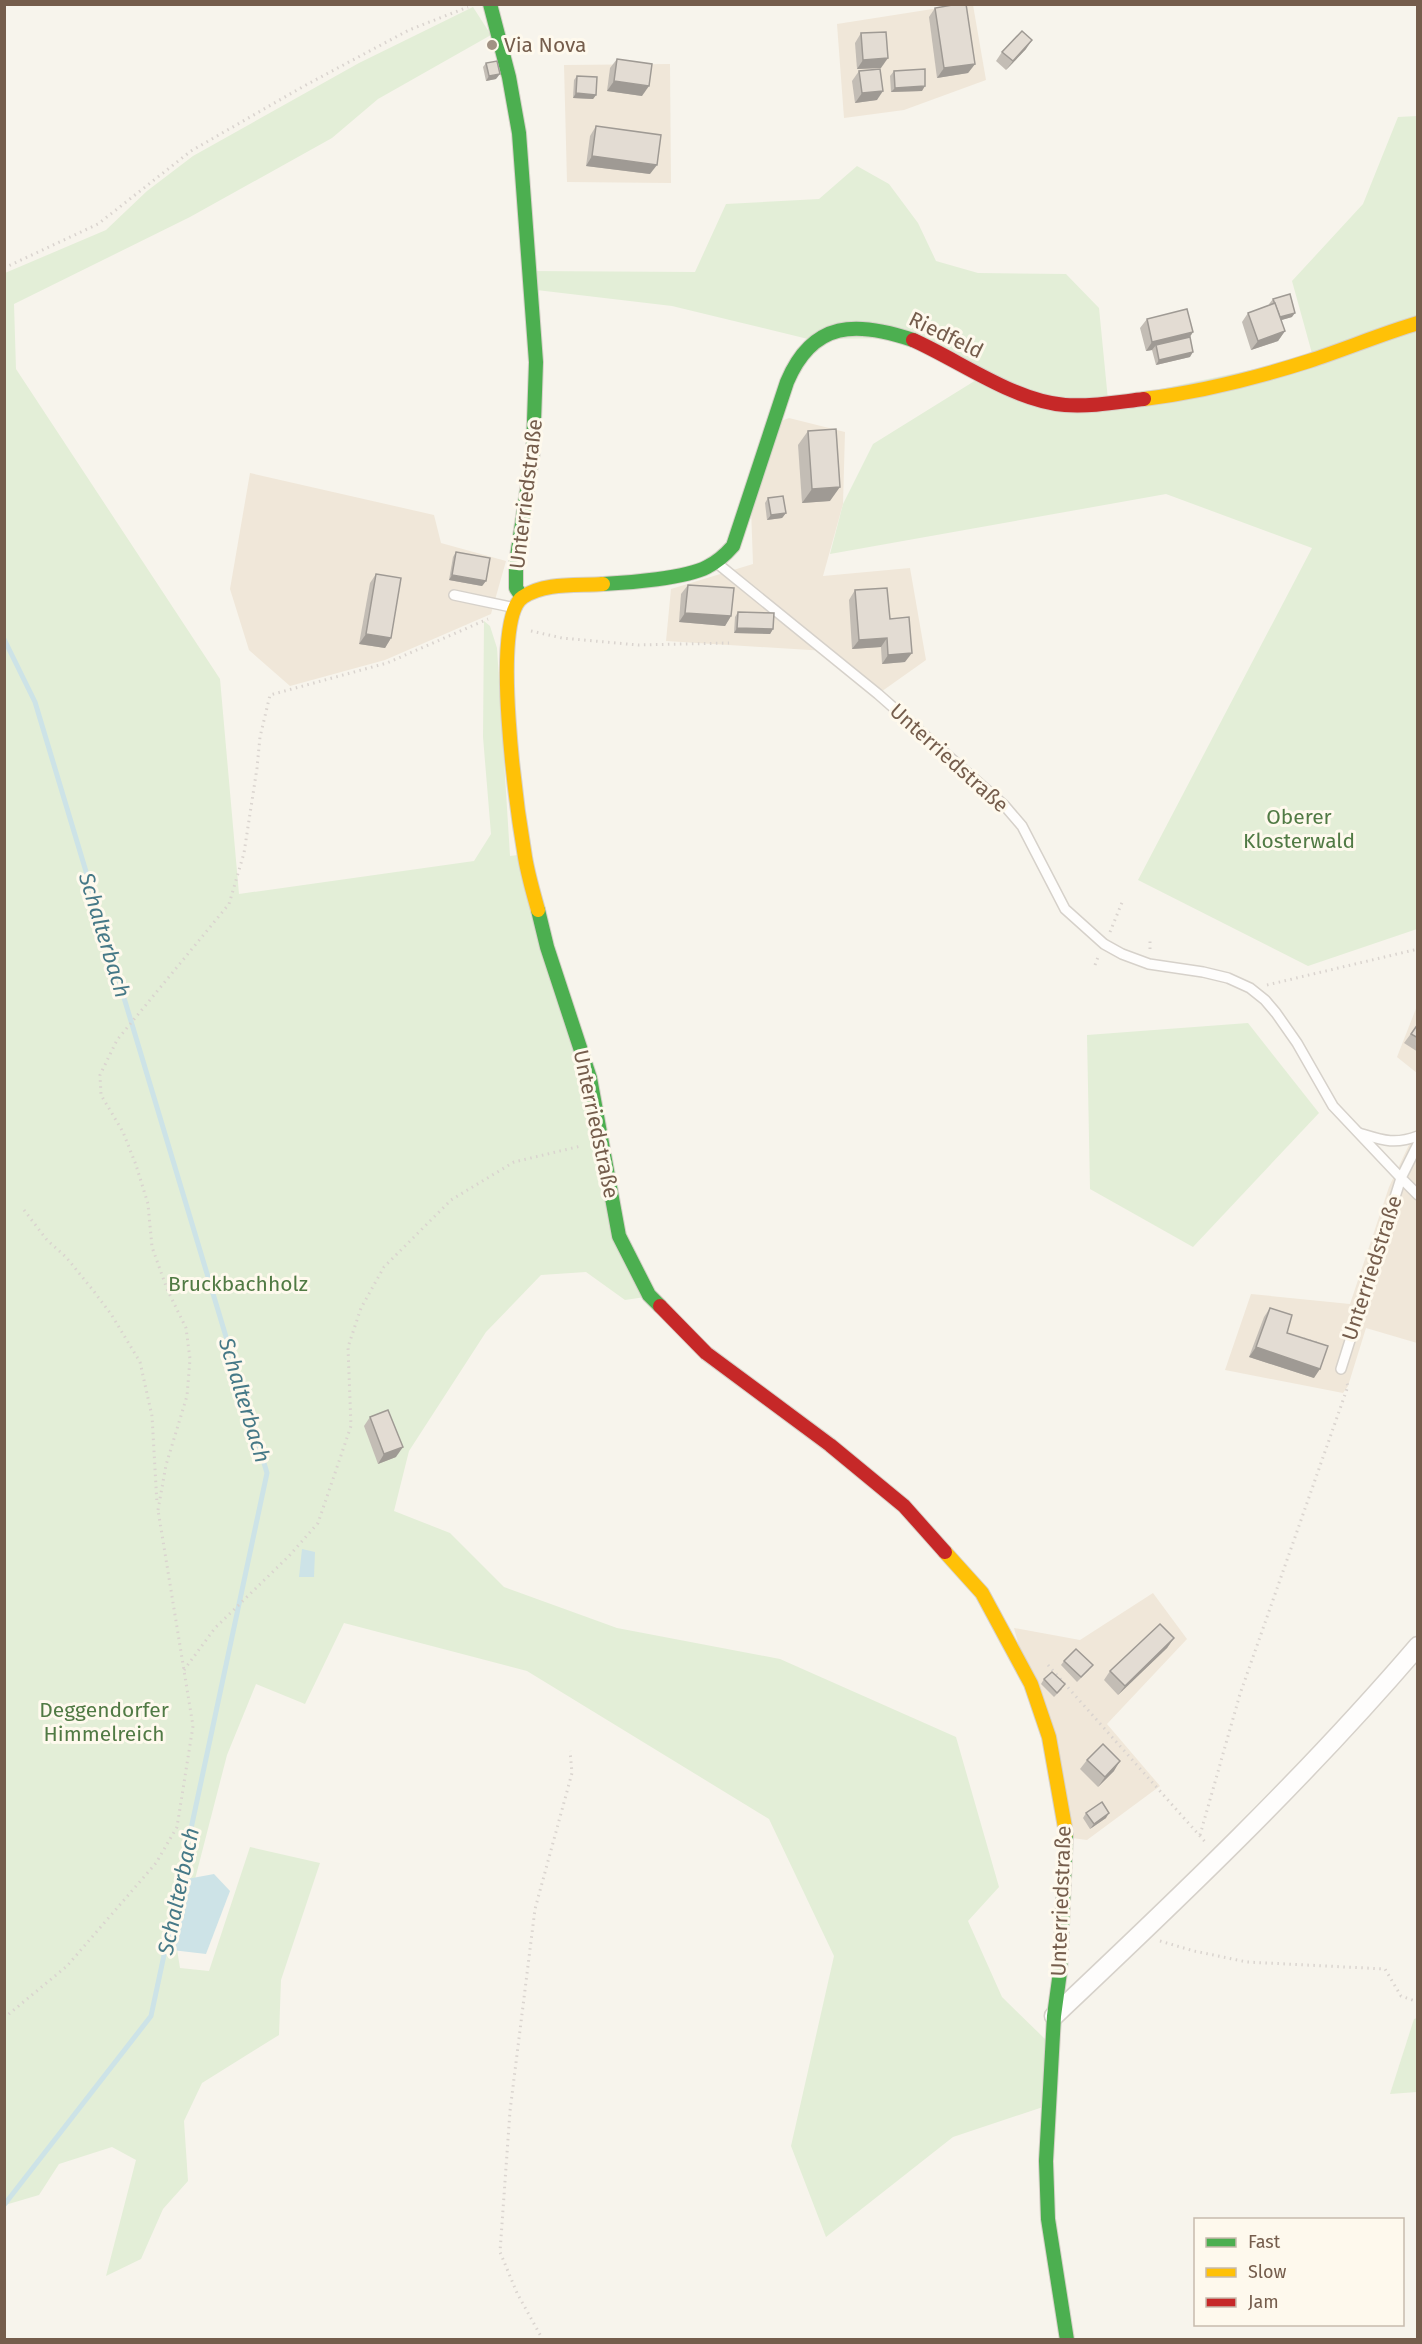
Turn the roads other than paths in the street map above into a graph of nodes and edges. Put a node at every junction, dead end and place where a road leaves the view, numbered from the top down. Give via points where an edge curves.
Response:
1 (490, 4) edge
2 (1418, 323) edge
3 (716, 562) junction
4 (454, 595) dead end
5 (518, 602) junction
6 (1356, 1132) junction
7 (1418, 1136) edge
8 (1418, 1144) edge
9 (1401, 1178) junction
10 (1418, 1195) edge
11 (1341, 1369) road end
12 (1418, 1646) edge
13 (1054, 2016) junction
14 (1067, 2340) edge

1 - 5 street, Unterriedstraße via 519,134 533,310 536,410 516,563
2 - 3 street, Riedfeld via 1219,387 1084,406 1027,396 887,330 866,327 828,332 798,360 733,546
3 - 5 street, Riedfeld via 673,576 543,588
3 - 6 lane, Unterriedstraße via 878,694 1004,805 1022,826 1065,909 1104,944 1149,964 1203,972 1250,988 1276,1013 1333,1106
4 - 5 lane
5 - 13 street, Unterriedstraße via 510,622 506,670 513,775 525,859 547,947 590,1078 619,1236 649,1295 706,1353 830,1445 904,1506 982,1593 1031,1684 1049,1737 1067,1837
6 - 7 lane via 1387,1142 1403,1142
6 - 9 lane, Unterriedstraße
8 - 9 lane
9 - 10 lane
9 - 11 lane, Unterriedstraße
12 - 13 street, Unterriedstraße via 1330,1744 1182,1895
13 - 14 street, Unterriedstraße via 1046,2161 1048,2219

